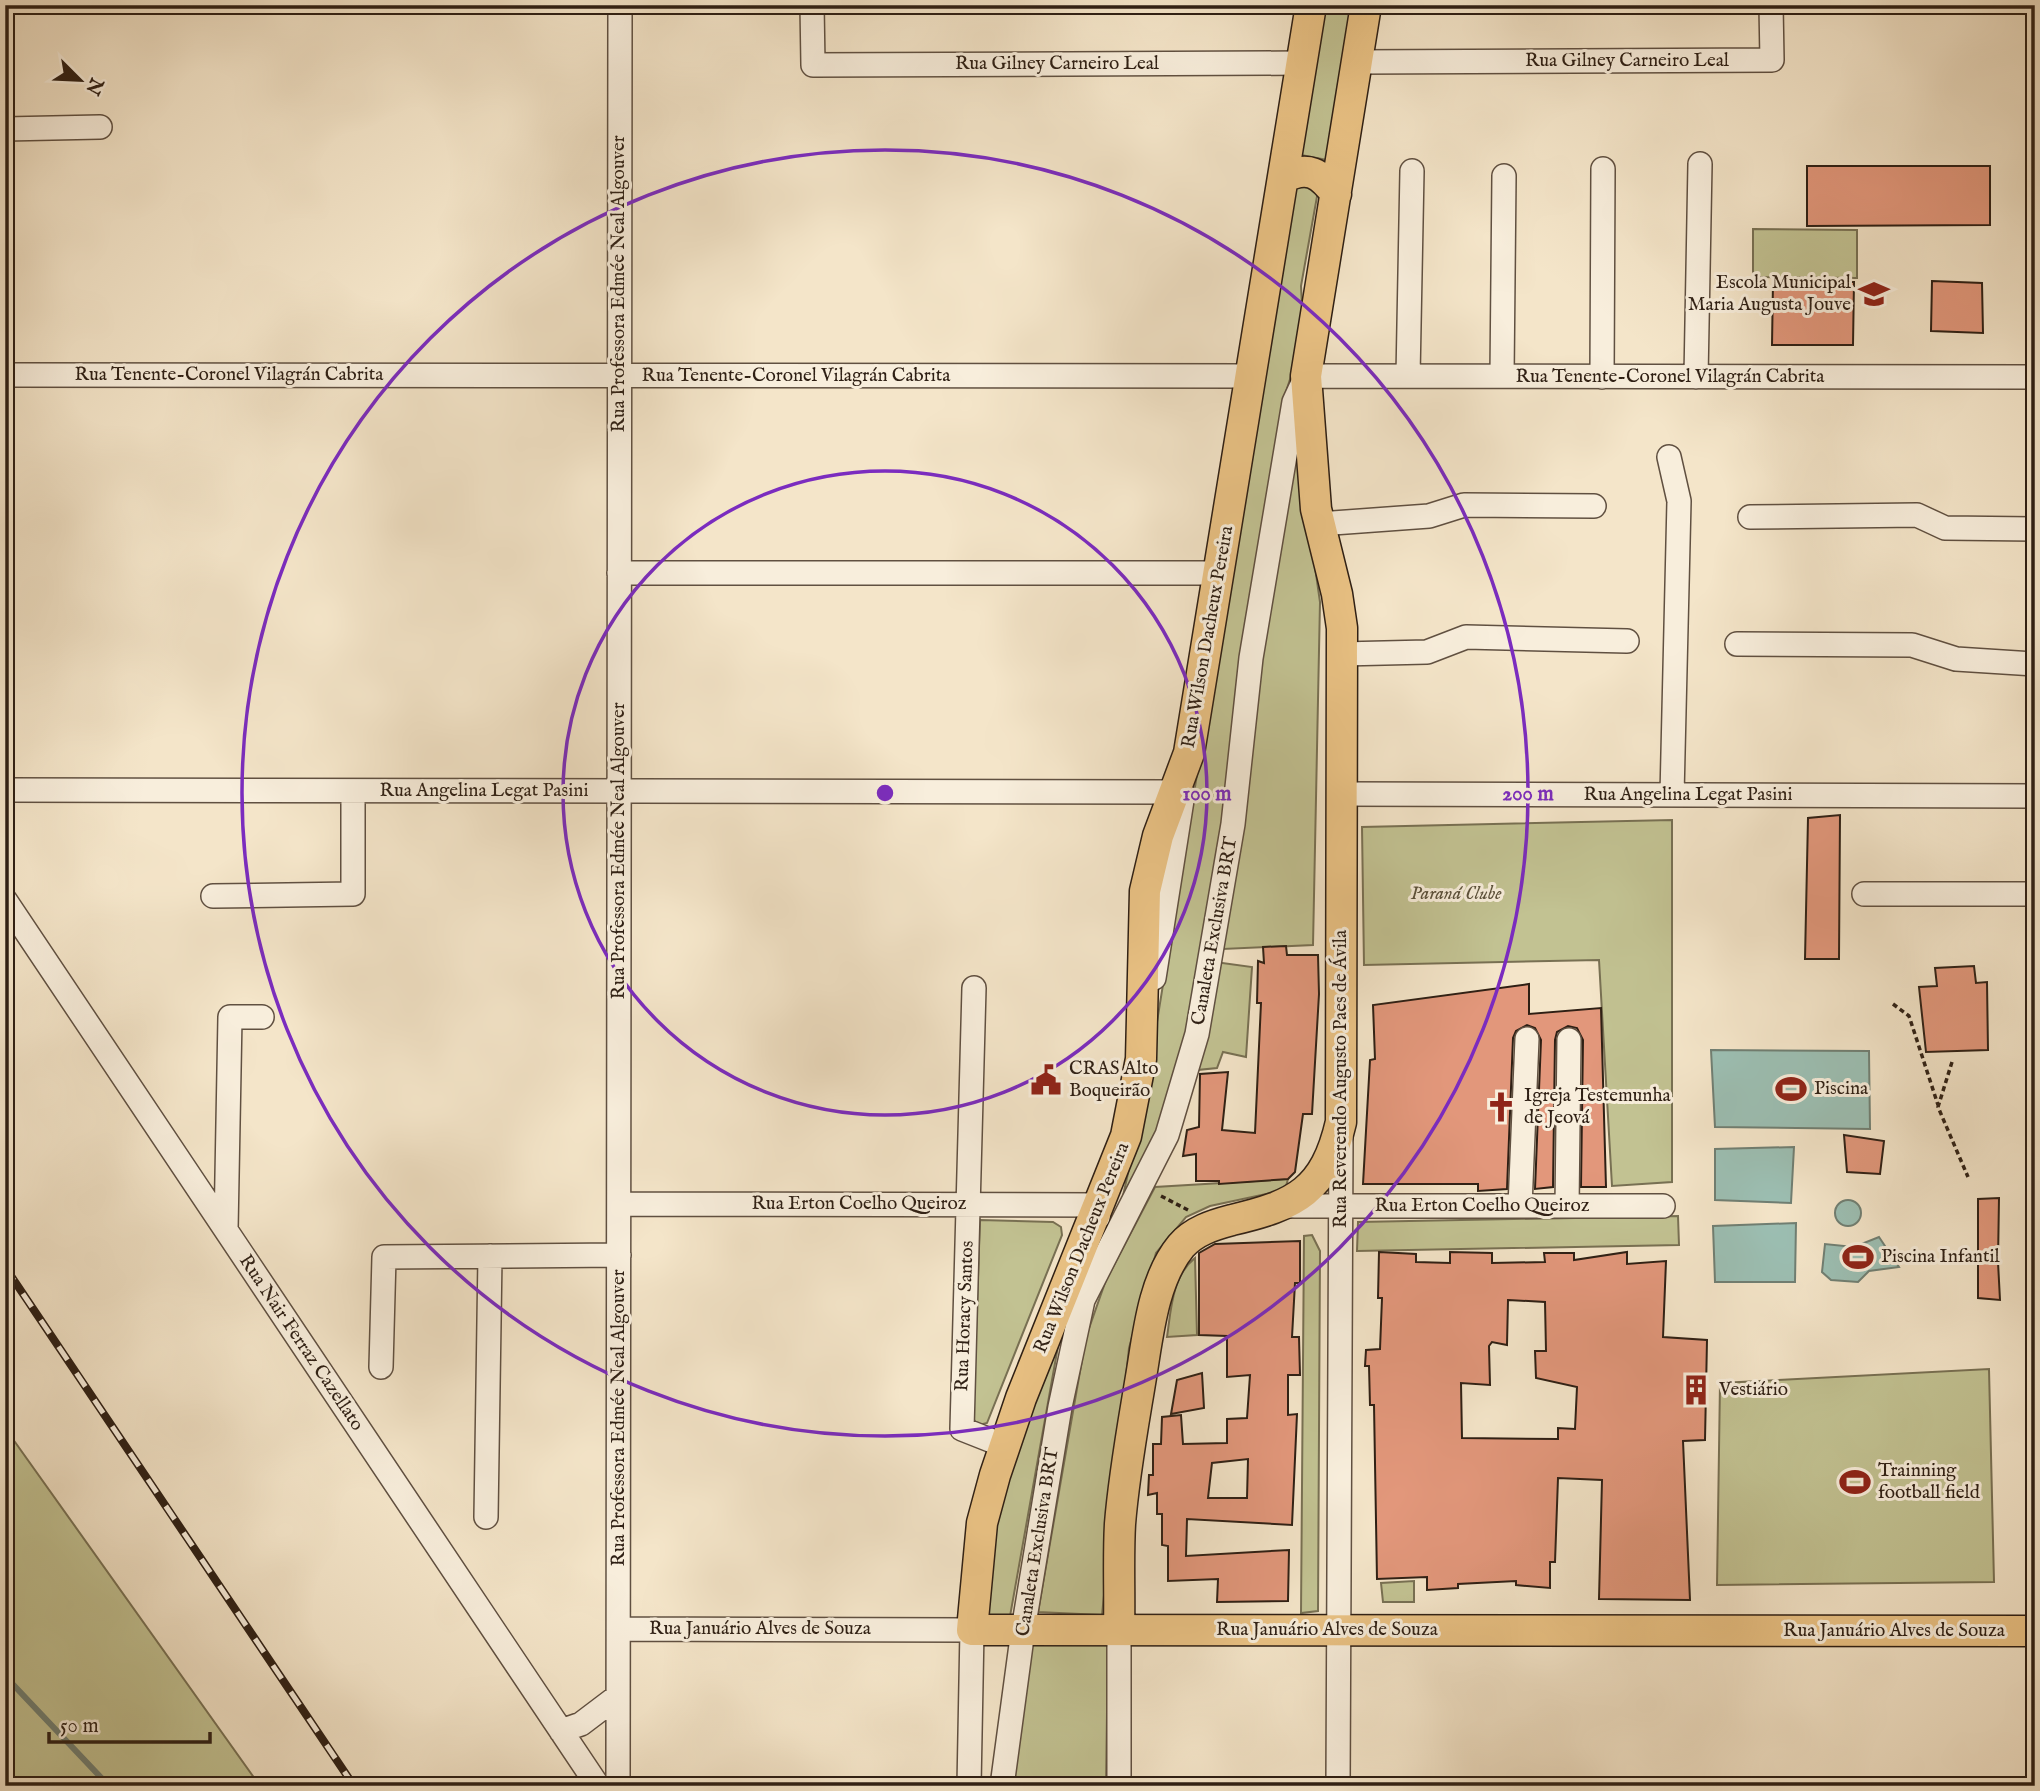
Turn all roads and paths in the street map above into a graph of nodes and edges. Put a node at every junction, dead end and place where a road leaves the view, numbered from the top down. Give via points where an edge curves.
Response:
1 (620, 5) edge
2 (812, 5) edge
3 (1311, 5) edge
4 (1366, 5) edge
5 (1770, 5) edge
6 (1357, 62) junction
7 (1302, 63) junction
8 (100, 127) dead end
9 (5, 129) edge
10 (1700, 164) dead end
11 (1603, 169) dead end
12 (1412, 171) dead end
13 (1504, 176) dead end
14 (1283, 178) junction
15 (1336, 194) junction
16 (5, 374) edge
17 (619, 375) junction
18 (1251, 376) junction
19 (1306, 376) junction
20 (1408, 376) junction
21 (1502, 376) junction
22 (1602, 377) junction
23 (1696, 377) junction
24 (2035, 377) edge
25 (1669, 457) dead end
26 (1594, 506) dead end
27 (1750, 517) dead end
28 (1319, 524) junction
29 (2035, 529) edge
30 (619, 573) junction
31 (1219, 573) junction
32 (1628, 640) dead end
33 (1737, 644) dead end
34 (1342, 654) junction
35 (2035, 664) edge
36 (1189, 753) junction
37 (5, 790) edge
38 (353, 790) junction
39 (619, 792) junction
40 (1172, 792) junction
41 (1342, 794) junction
42 (1672, 795) junction
43 (2035, 796) edge
44 (1864, 894) dead end
45 (2035, 894) edge
46 (214, 896) dead end
47 (5, 900) edge
48 (974, 988) dead end
49 (1893, 1004) dead end
50 (262, 1017) dead end
51 (1527, 1039) dead end
52 (1569, 1040) dead end
53 (1141, 1059) junction
54 (1952, 1062) dead end
55 (1938, 1107) junction
56 (1341, 1122) junction
57 (1968, 1177) dead end
58 (1142, 1186) junction
59 (969, 1203) junction
60 (619, 1204) junction
61 (1100, 1205) junction
62 (1286, 1206) junction
63 (1340, 1206) junction
64 (1520, 1206) junction
65 (1567, 1206) junction
66 (1663, 1206) dead end
67 (1214, 1224) junction
68 (226, 1230) junction
69 (619, 1255) junction
70 (490, 1256) junction
71 (1083, 1300) junction
72 (381, 1367) dead end
73 (1005, 1446) junction
74 (486, 1517) dead end
75 (619, 1629) junction
76 (972, 1630) junction
77 (1023, 1630) junction
78 (1119, 1630) junction
79 (1339, 1630) junction
80 (2035, 1631) edge
81 (618, 1696) junction
82 (561, 1731) junction
83 (598, 1786) edge
84 (618, 1786) edge
85 (969, 1786) edge
86 (1002, 1786) edge
87 (1119, 1786) edge
88 (1338, 1786) edge

1 - 17 street, Rua Professora Edmée Neal Algouver
2 - 7 street, Rua Gilney Carneiro Leal via 813,65
3 - 7 main road, Rua Wilson Dacheux Pereira
4 - 6 main road
5 - 6 street, Rua Gilney Carneiro Leal via 1772,60
6 - 15 main road
7 - 14 main road, Rua Wilson Dacheux Pereira
8 - 9 street
10 - 23 street
11 - 22 street
12 - 20 street
13 - 21 street
14 - 15 main road via 1305,170 1315,172
14 - 18 main road, Rua Wilson Dacheux Pereira
15 - 19 main road
16 - 17 street, Rua Tenente-Coronel Vilagrán Cabrita
17 - 18 street, Rua Tenente-Coronel Vilagrán Cabrita
17 - 30 street, Rua Professora Edmée Neal Algouver
18 - 31 main road, Rua Wilson Dacheux Pereira
19 - 20 street, Rua Tenente-Coronel Vilagrán Cabrita
19 - 28 main road, Rua Reverendo Augusto Paes de Ávila
19 - 58 street, Canaleta Exclusiva BRT via 1294,402 1251,658 1233,824 1202,1015 1167,1135
20 - 21 street, Rua Tenente-Coronel Vilagrán Cabrita
21 - 22 street, Rua Tenente-Coronel Vilagrán Cabrita
22 - 23 street, Rua Tenente-Coronel Vilagrán Cabrita
23 - 24 street, Rua Tenente-Coronel Vilagrán Cabrita
25 - 42 street via 1679,501
26 - 28 street via 1464,505 1429,516
27 - 29 street via 1917,515 1945,528
28 - 34 main road, Rua Reverendo Augusto Paes de Ávila via 1339,603
30 - 31 street
30 - 39 street, Rua Professora Edmée Neal Algouver
31 - 36 main road, Rua Wilson Dacheux Pereira
32 - 34 street via 1466,637 1427,652
33 - 35 street via 1912,645 1955,659
34 - 41 main road, Rua Reverendo Augusto Paes de Ávila
36 - 40 main road, Rua Wilson Dacheux Pereira
36 - 53 street
37 - 38 street, Rua Angelina Legat Pasini
38 - 39 street, Rua Angelina Legat Pasini
38 - 46 street via 353,894
39 - 40 street, Rua Angelina Legat Pasini
39 - 60 street, Rua Professora Edmée Neal Algouver
40 - 53 main road, Rua Wilson Dacheux Pereira via 1145,891
41 - 42 street, Rua Angelina Legat Pasini
41 - 56 main road, Rua Reverendo Augusto Paes de Ávila
42 - 43 street, Rua Angelina Legat Pasini
44 - 45 street
47 - 68 street, Rua Nair Ferraz Cazellato
48 - 59 street, Rua Horacy Santos
49 - 55 path via 1909,1016
50 - 68 street via 230,1017
51 - 64 street
52 - 65 street
53 - 61 main road, Rua Wilson Dacheux Pereira via 1126,1136
54 - 55 path
55 - 57 path
56 - 62 main road via 1336,1145 1320,1175
56 - 63 street, Rua Reverendo Augusto Paes de Ávila
58 - 67 path
58 - 71 street, Canaleta Exclusiva BRT
59 - 60 street, Rua Erton Coelho Queiroz
59 - 61 street, Rua Erton Coelho Queiroz
59 - 73 street, Rua Horacy Santos via 962,1429
60 - 69 street, Rua Professora Edmée Neal Algouver
61 - 71 street, Canaleta Exclusiva BRT
61 - 73 main road, Rua Wilson Dacheux Pereira
62 - 63 street, Rua Erton Coelho Queiroz
62 - 67 main road, Rua Erton Coelho Queiroz
63 - 64 street, Rua Erton Coelho Queiroz
63 - 79 street, Rua Reverendo Augusto Paes de Ávila
64 - 65 street, Rua Erton Coelho Queiroz
65 - 66 street, Rua Erton Coelho Queiroz
67 - 78 main road, Rua Erton Coelho Queiroz via 1182,1244 1164,1276 1145,1350 1123,1496
68 - 82 street, Rua Nair Ferraz Cazellato
69 - 70 street
69 - 75 street, Rua Professora Edmée Neal Algouver
70 - 72 street via 384,1257
70 - 74 street
71 - 77 street, Canaleta Exclusiva BRT
73 - 76 main road, Rua Wilson Dacheux Pereira via 982,1523
75 - 76 street, Rua Januário Alves de Souza
75 - 81 street, Rua Professora Edmée Neal Algouver
76 - 77 main road, Rua Januário Alves de Souza
76 - 85 street, Rua Wilson Dacheux Pereira
77 - 78 main road, Rua Januário Alves de Souza
77 - 86 street, Canaleta Exclusiva BRT
78 - 79 main road, Rua Januário Alves de Souza
78 - 87 street
79 - 80 main road, Rua Januário Alves de Souza
79 - 88 street, Rua Reverendo Augusto Paes de Ávila
81 - 82 street via 581,1724
81 - 84 street, Rua Professora Edmée Neal Algouver
82 - 83 street, Rua Nair Ferraz Cazellato

